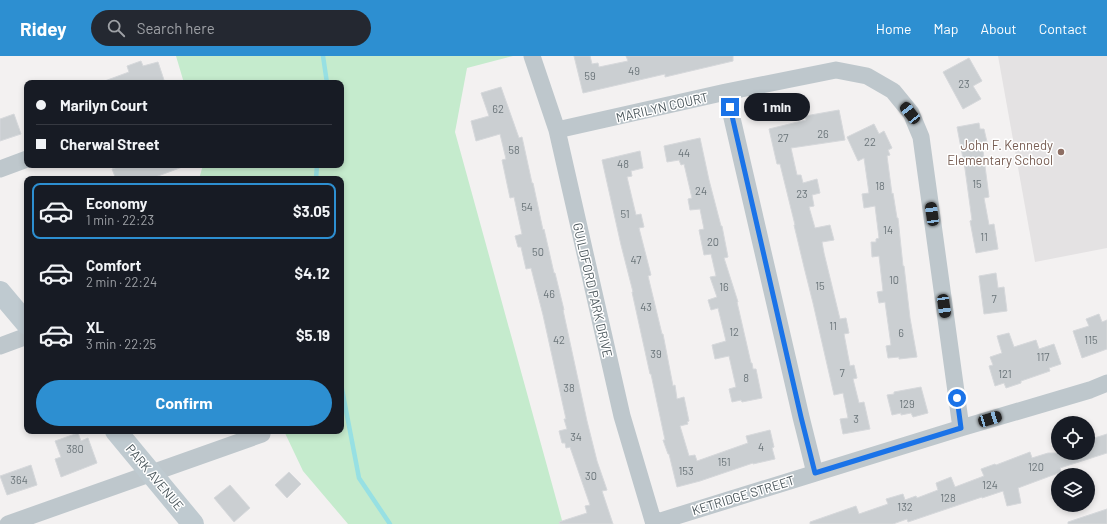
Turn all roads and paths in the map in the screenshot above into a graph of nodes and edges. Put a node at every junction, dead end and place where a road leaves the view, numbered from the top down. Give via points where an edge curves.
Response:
1 (532, 56) edge
2 (726, 92) junction
3 (558, 130) junction
4 (24, 160) edge
5 (0, 168) edge
6 (0, 292) edge
7 (24, 320) edge
8 (24, 337) edge
9 (0, 346) edge
10 (1107, 383) edge
11 (961, 428) junction
12 (118, 434) edge
13 (262, 434) dead end
14 (151, 473) junction
15 (815, 473) junction
16 (654, 523) edge
17 (8, 524) edge
18 (193, 524) edge

1 - 3 street, GUILDFORD PARK DRIVE
2 - 3 street, MARILYN COURT
2 - 11 street, MARILYN COURT via 836,70 867,76 893,91 910,113 921,138
2 - 15 street
3 - 16 street, GUILDFORD PARK DRIVE via 622,416
4 - 5 street
6 - 7 street
8 - 9 street
10 - 11 street, KETRIDGE STREET
11 - 15 street, KETRIDGE STREET
12 - 14 street, PARK AVENUE
13 - 14 street
14 - 17 street
14 - 18 street, PARK AVENUE
15 - 16 street, KETRIDGE STREET

